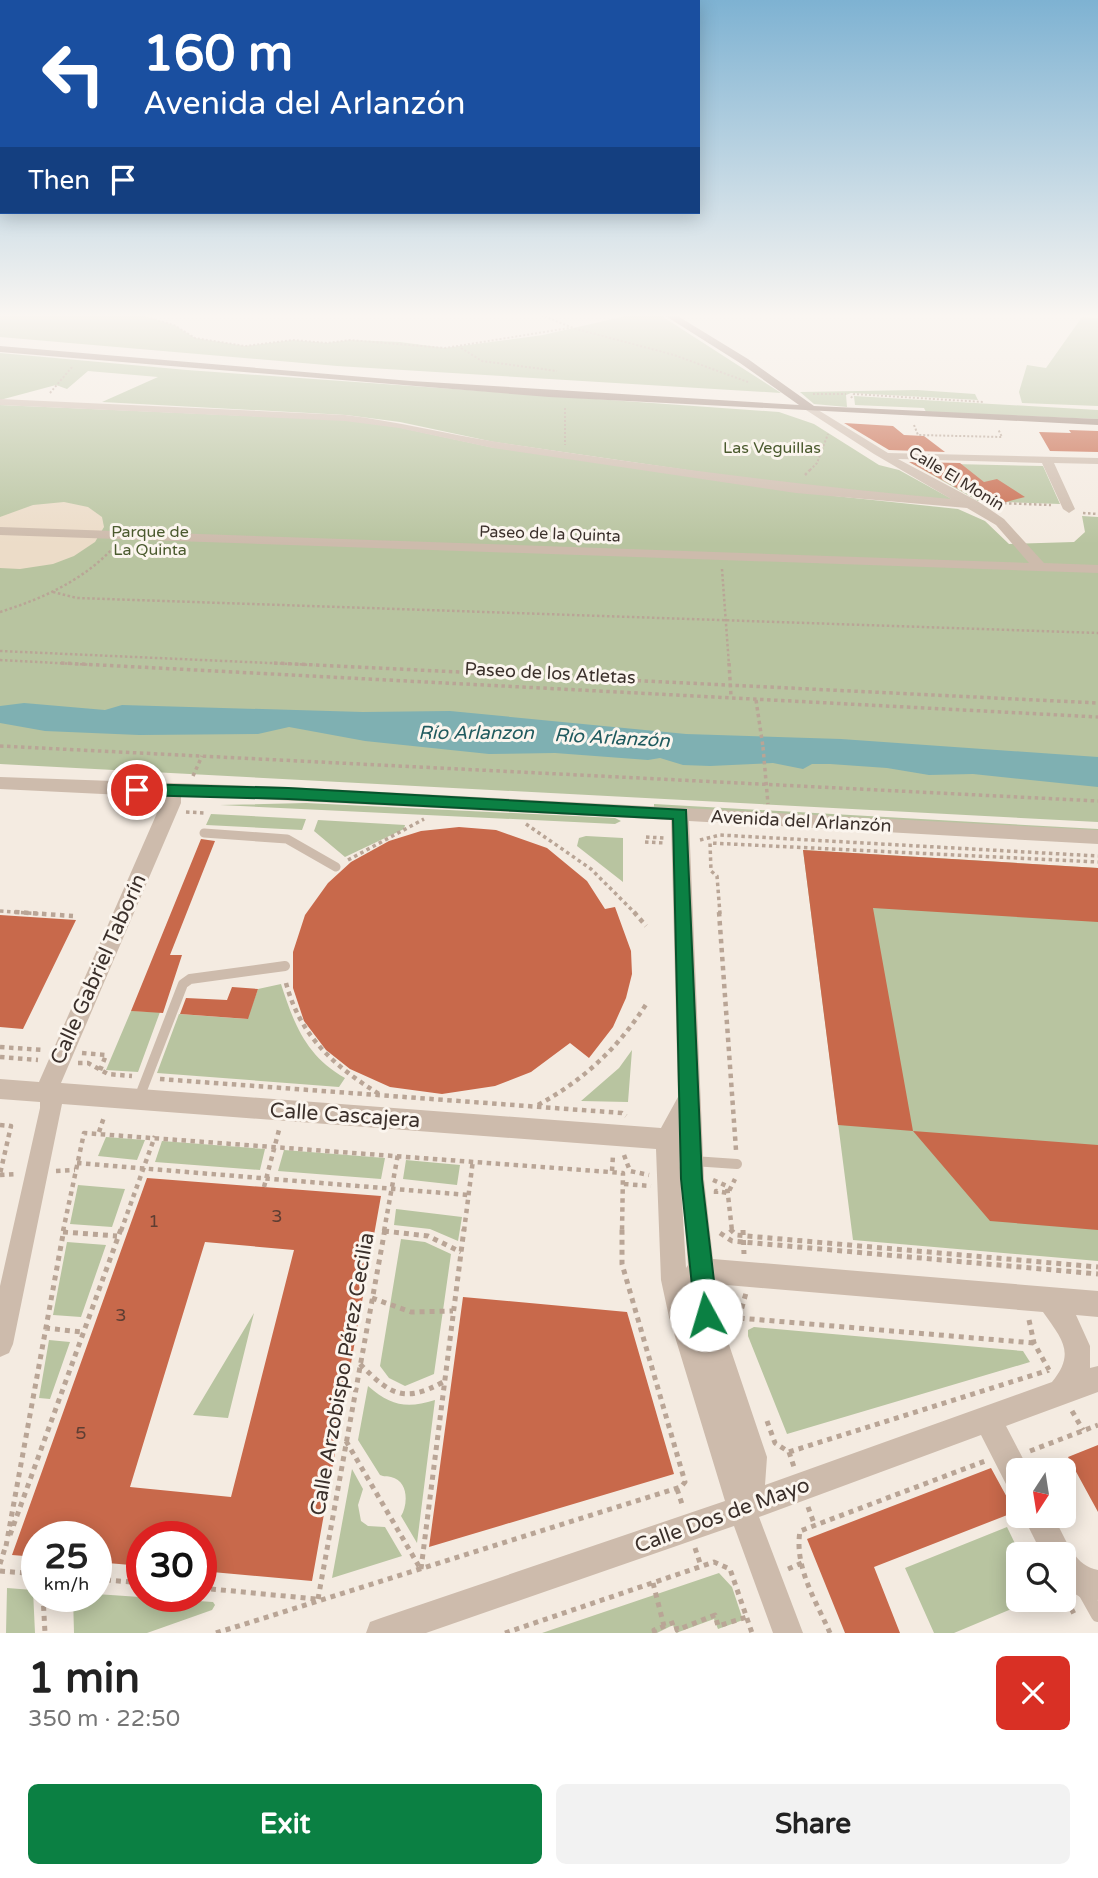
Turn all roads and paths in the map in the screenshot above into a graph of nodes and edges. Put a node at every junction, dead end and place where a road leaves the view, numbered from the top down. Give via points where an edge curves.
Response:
1 (53, 391) edge
2 (540, 391) edge
3 (786, 391) edge
4 (846, 394) dead end
5 (808, 395) dead end
6 (0, 402) edge
7 (566, 402) dead end
8 (989, 403) dead end
9 (42, 404) junction
10 (852, 406) dead end
11 (810, 408) junction
12 (1098, 422) edge
13 (914, 425) dead end
14 (932, 426) dead end
15 (945, 427) dead end
16 (962, 428) dead end
17 (974, 428) dead end
18 (831, 429) dead end
19 (988, 429) dead end
20 (998, 429) dead end
21 (935, 435) junction
22 (948, 435) junction
23 (965, 436) junction
24 (977, 436) junction
25 (992, 437) junction
26 (564, 455) junction
27 (887, 455) junction
28 (1046, 459) junction
29 (1098, 461) edge
30 (796, 489) junction
31 (975, 505) junction
32 (1072, 509) junction
33 (1098, 514) edge
34 (0, 531) edge
35 (124, 535) junction
36 (720, 557) junction
37 (1041, 568) junction
38 (1098, 569) edge
39 (53, 592) junction
40 (0, 612) edge
41 (726, 621) junction
42 (1098, 633) edge
43 (0, 651) edge
44 (0, 660) edge
45 (730, 681) junction
46 (731, 696) junction
47 (760, 699) junction
48 (1098, 703) edge
49 (1098, 717) edge
50 (0, 746) edge
51 (202, 756) junction
52 (192, 778) dead end
53 (0, 783) edge
54 (170, 796) junction
55 (1098, 802) edge
56 (768, 804) dead end
57 (680, 814) junction
58 (424, 819) dead end
59 (526, 824) dead end
60 (204, 833) dead end
61 (716, 836) junction
62 (1098, 837) edge
63 (681, 839) junction
64 (1098, 856) edge
65 (348, 860) dead end
66 (1098, 862) edge
67 (336, 867) dead end
68 (0, 911) edge
69 (73, 916) dead end
70 (646, 926) dead end
71 (285, 966) dead end
72 (286, 983) dead end
73 (647, 1003) dead end
74 (106, 1055) dead end
75 (99, 1080) dead end
76 (0, 1089) edge
77 (51, 1093) junction
78 (138, 1099) junction
79 (397, 1102) dead end
80 (522, 1112) dead end
81 (281, 1123) dead end
82 (0, 1125) edge
83 (155, 1136) junction
84 (275, 1145) junction
85 (683, 1147) junction
86 (398, 1154) junction
87 (473, 1160) junction
88 (76, 1163) junction
89 (1, 1164) edge
90 (737, 1164) junction
91 (142, 1168) junction
92 (0, 1174) edge
93 (266, 1178) junction
94 (718, 1181) dead end
95 (264, 1187) dead end
96 (392, 1188) junction
97 (728, 1193) junction
98 (468, 1195) junction
99 (716, 1204) dead end
100 (718, 1229) dead end
101 (384, 1231) junction
102 (63, 1232) junction
103 (117, 1236) junction
104 (743, 1236) junction
105 (461, 1252) junction
106 (1016, 1266) junction
107 (1098, 1267) edge
108 (701, 1270) junction
109 (1098, 1273) edge
110 (372, 1298) junction
111 (1024, 1299) junction
112 (1051, 1301) junction
113 (1098, 1304) edge
114 (453, 1311) junction
115 (45, 1328) junction
116 (686, 1328) junction
117 (82, 1332) junction
118 (734, 1335) dead end
119 (1034, 1343) junction
120 (0, 1345) edge
121 (360, 1364) junction
122 (1098, 1379) edge
123 (1055, 1381) junction
124 (443, 1382) junction
125 (762, 1407) dead end
126 (987, 1419) junction
127 (1098, 1425) edge
128 (1083, 1430) junction
129 (346, 1440) junction
130 (789, 1452) junction
131 (1008, 1458) edge
132 (1035, 1458) edge
133 (1006, 1469) edge
134 (801, 1486) junction
135 (677, 1489) junction
136 (742, 1510) junction
137 (685, 1515) dead end
138 (815, 1525) junction
139 (3, 1547) edge
140 (802, 1563) junction
141 (0, 1564) edge
142 (421, 1570) junction
143 (0, 1571) edge
144 (21, 1573) edge
145 (780, 1573) dead end
146 (1077, 1582) edge
147 (653, 1583) junction
148 (748, 1587) dead end
149 (217, 1590) edge
150 (739, 1591) junction
151 (318, 1599) junction
152 (43, 1612) edge
153 (1098, 1615) edge
154 (1075, 1616) dead end
155 (747, 1617) junction
156 (664, 1626) junction
157 (514, 1631) edge
158 (44, 1633) edge
159 (216, 1633) edge
160 (381, 1633) edge
161 (505, 1633) edge
162 (655, 1633) edge
163 (752, 1633) edge
164 (788, 1633) edge
165 (830, 1633) edge

1 - 9 path
2 - 11 main road
3 - 11 main road
4 - 5 path
6 - 9 street
7 - 26 path
8 - 10 path via 854,394
9 - 26 street via 345,418
11 - 12 main road
11 - 27 street, Calle El Monín
13 - 21 path via 918,435
14 - 21 path
15 - 22 path
16 - 23 path
17 - 24 path
18 - 30 path via 817,463
19 - 25 path
20 - 25 path via 1002,437
21 - 22 path
22 - 23 path
23 - 24 path
24 - 25 path
26 - 30 street
27 - 28 street
27 - 31 street, Calle El Monín
28 - 29 street
28 - 32 street
30 - 31 street
31 - 32 path
31 - 37 street, Calle El Monín via 1000,522
32 - 33 path
34 - 35 street, Paseo de la Quinta
35 - 36 street, Paseo de la Quinta
35 - 39 path via 107,557
36 - 37 street, Paseo de la Quinta
36 - 41 path
37 - 38 street, Paseo de la Quinta
39 - 40 path
39 - 41 path via 77,598
41 - 42 path
41 - 45 path
43 - 45 path
44 - 46 path, Paseo de los Atletas
45 - 46 path
45 - 48 path
46 - 47 path, Paseo de los Atletas
47 - 49 path
47 - 56 path, bridge
50 - 51 path
51 - 52 path
51 - 55 path
53 - 54 street
54 - 57 street, Avenida del Arlanzón via 288,793
54 - 77 street, Calle Gabriel Taborín via 50,1080
57 - 62 street, Avenida del Arlanzón
57 - 63 street
58 - 65 path
59 - 70 path via 593,869
60 - 67 lane via 287,839
61 - 63 path via 707,841
61 - 64 path
61 - 66 path
61 - 90 path via 709,846 711,871 717,876
63 - 85 street via 689,1097
68 - 69 path
71 - 78 lane via 190,979 183,984
72 - 79 path via 297,1018 327,1059
73 - 80 path via 623,1042 600,1065 575,1085
74 - 75 path
76 - 77 street, Calle Cascajera
77 - 78 street, Calle Cascajera
77 - 120 street, Calle Gabriel Taborín
78 - 85 street, Calle Cascajera
81 - 84 path
82 - 89 path via 11,1126
83 - 84 path
83 - 88 path via 84,1133
83 - 91 path
84 - 86 path
84 - 93 path
85 - 90 lane
85 - 108 street
85 - 116 street via 674,1280
86 - 87 path
86 - 96 path, Calle Arzobispo Pérez Cecilia
87 - 98 path
87 - 135 path via 623,1173 622,1264 685,1482
88 - 91 path
88 - 102 path
89 - 92 path
90 - 97 path
91 - 93 path
91 - 103 path
93 - 95 path
93 - 96 path
94 - 97 path
96 - 98 path
96 - 101 path, Calle Arzobispo Pérez Cecilia
97 - 99 path via 716,1191
97 - 104 path via 730,1231
98 - 105 path
100 - 104 path via 726,1240
101 - 105 path via 428,1236
101 - 110 path, Calle Arzobispo Pérez Cecilia
102 - 103 path
102 - 115 path
103 - 117 path
104 - 106 path
104 - 107 path
105 - 114 path
106 - 109 path
106 - 111 path
108 - 111 street
108 - 116 street via 690,1281
108 - 136 street via 706,1315 753,1457 753,1479
110 - 114 path via 403,1313
110 - 121 path, Calle Arzobispo Pérez Cecilia
111 - 112 street
111 - 119 path
112 - 113 street
112 - 123 street via 1074,1335 1080,1354 1073,1380
114 - 124 path
115 - 117 path
115 - 139 path
116 - 136 street
117 - 139 path
118 - 119 path via 730,1324 739,1318
119 - 123 path
121 - 124 path via 391,1392 404,1396 426,1393
121 - 129 path, Calle Arzobispo Pérez Cecilia
122 - 123 street, Calle Dos de Mayo
123 - 126 street, Calle Dos de Mayo
123 - 128 path
123 - 130 path
124 - 142 path
125 - 130 path via 775,1443
126 - 131 street
126 - 134 street, Calle Dos de Mayo
127 - 128 path
128 - 132 path
129 - 142 path
129 - 151 path, Calle Arzobispo Pérez Cecilia
130 - 134 path
133 - 138 path via 989,1460
134 - 136 street, Calle Dos de Mayo
134 - 138 path
135 - 137 path
135 - 142 path
136 - 160 street, Calle Dos de Mayo
136 - 164 street
138 - 140 path via 800,1531
139 - 141 path
140 - 145 path
140 - 165 path
142 - 151 path
143 - 144 path
146 - 153 lane
146 - 154 path
147 - 150 path via 714,1562 730,1569
147 - 156 path
147 - 157 path
148 - 150 path
149 - 151 path
150 - 155 path
151 - 159 path
152 - 158 path
155 - 156 path via 719,1626 715,1615 677,1630 675,1622
155 - 163 path
156 - 162 path
157 - 161 path

